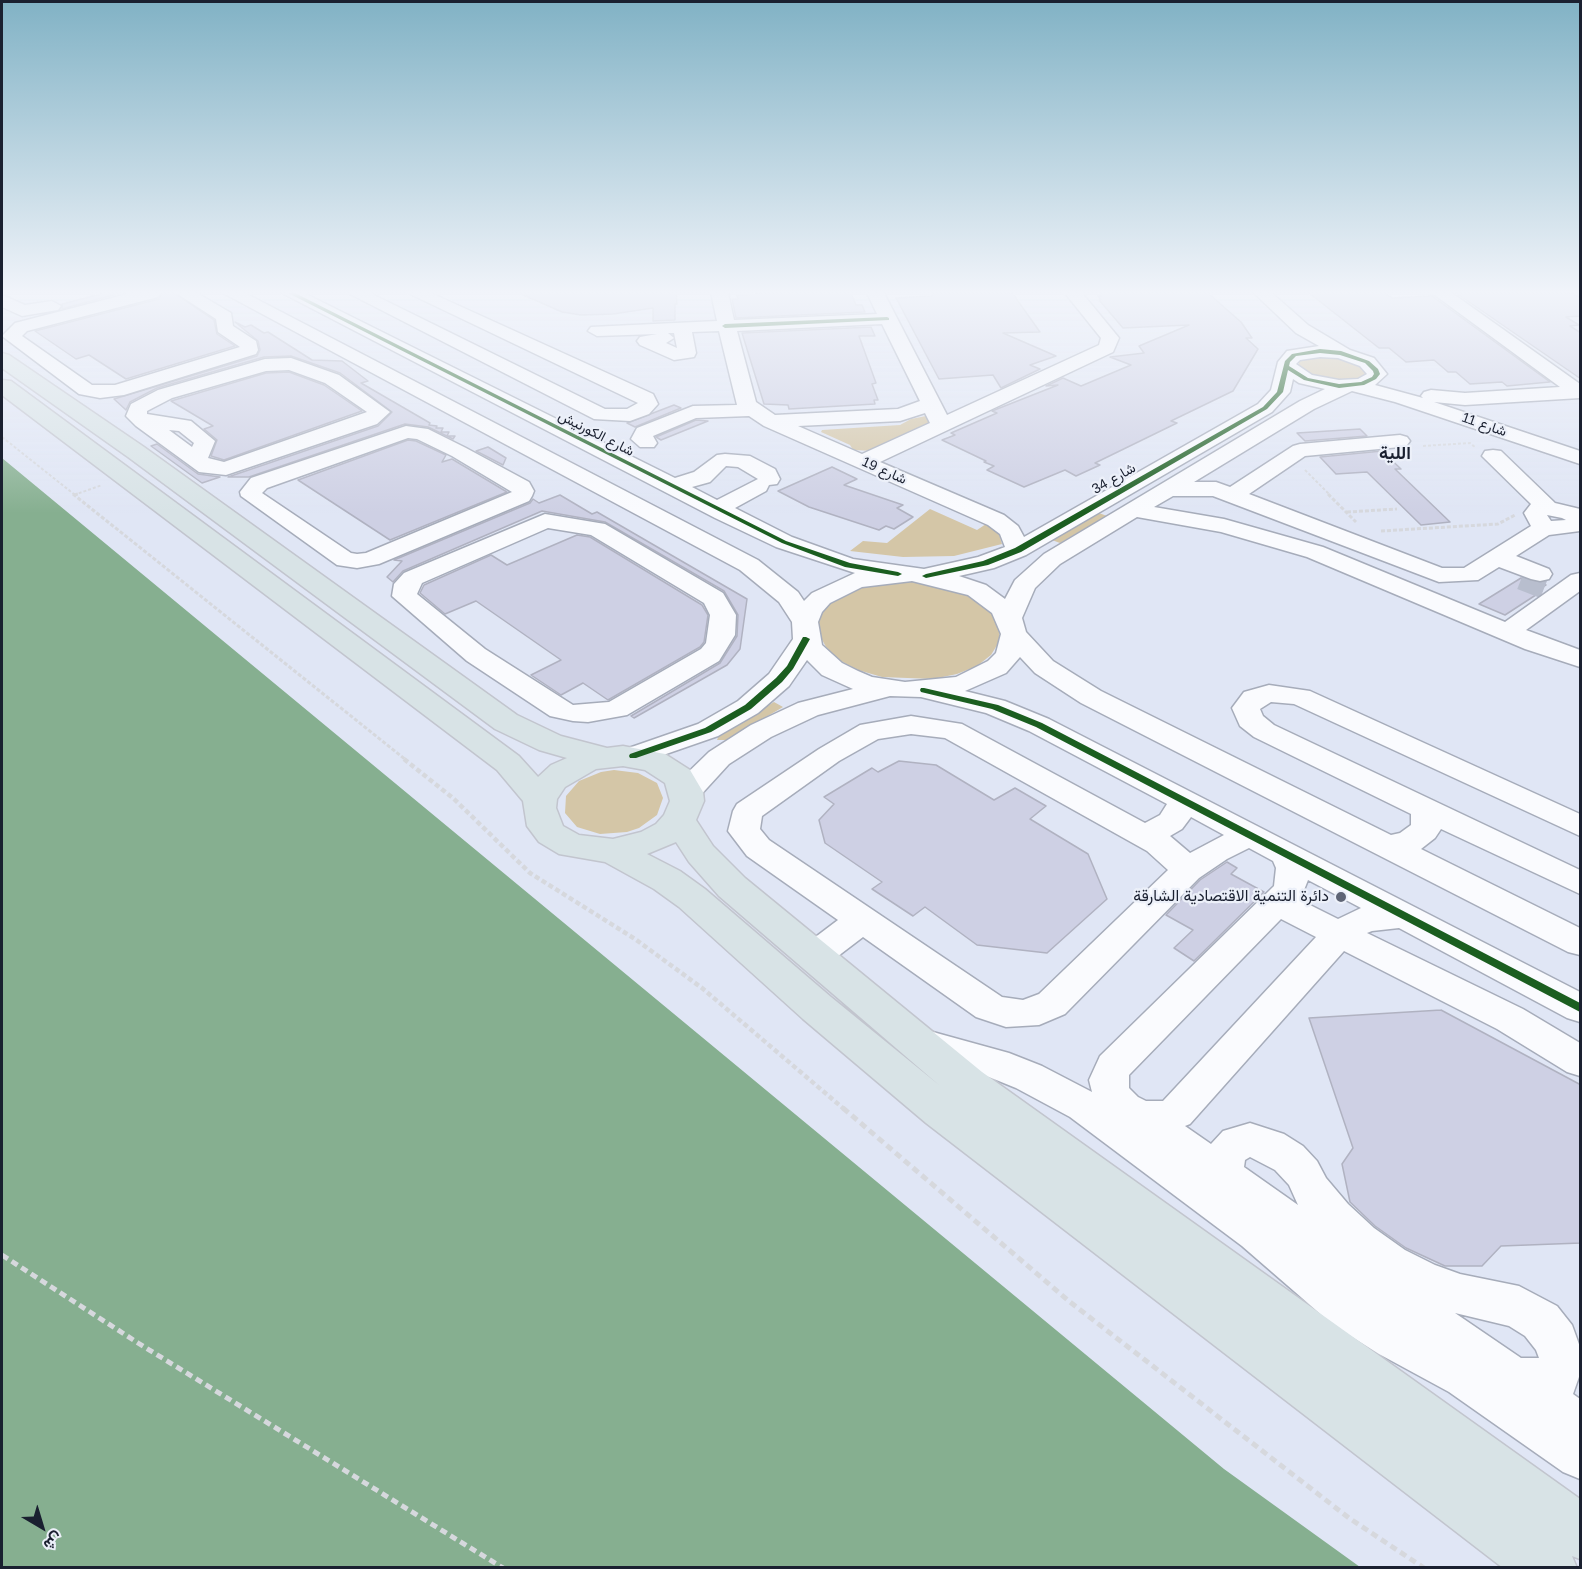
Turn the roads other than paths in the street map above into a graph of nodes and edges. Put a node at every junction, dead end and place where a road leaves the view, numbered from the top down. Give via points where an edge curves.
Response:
1 (12, 366) edge
2 (53, 366) edge
3 (196, 366) edge
4 (261, 366) edge
5 (302, 366) edge
6 (369, 366) joint
7 (433, 366) edge
8 (497, 366) edge
9 (501, 366) edge
10 (576, 366) edge
11 (736, 366) edge
12 (911, 366) edge
13 (1068, 366) edge
14 (1284, 366) edge
15 (1294, 366) edge
16 (1372, 366) edge
17 (1544, 366) edge
18 (1376, 370) junction
19 (388, 376) junction
20 (340, 383) junction
21 (2, 385) edge
22 (470, 385) junction
23 (1351, 386) junction
24 (1580, 392) edge
25 (1542, 395) junction
26 (1427, 396) junction
27 (931, 404) junction
28 (752, 410) junction
29 (974, 410) junction
30 (143, 422) junction
31 (771, 422) junction
32 (1508, 424) junction
33 (942, 425) junction
34 (503, 436) junction
35 (170, 441) junction
36 (1400, 441) dead end
37 (524, 447) junction
38 (1581, 448) edge
39 (136, 452) junction
40 (1492, 456) road end
41 (468, 458) junction
42 (1581, 458) edge
43 (197, 460) junction
44 (621, 462) junction
45 (862, 462) junction
46 (1204, 467) junction
47 (591, 482) junction
48 (670, 487) junction
49 (1167, 489) junction
50 (1224, 492) junction
51 (1133, 510) junction
52 (648, 512) junction
53 (723, 513) junction
54 (996, 520) junction
55 (545, 521) junction
56 (1063, 524) junction
57 (295, 526) junction
58 (597, 529) junction
59 (256, 539) junction
60 (1018, 550) junction
61 (1494, 561) junction
62 (898, 574) junction
63 (926, 576) junction
64 (1554, 582) edge
65 (1012, 626) junction
66 (805, 630) junction
67 (1507, 632) junction
68 (476, 655) junction
69 (1581, 658) edge
70 (440, 672) junction
71 (886, 688) junction
72 (924, 690) junction
73 (618, 757) junction
74 (540, 799) junction
75 (1184, 799) junction
76 (682, 806) junction
77 (1426, 808) junction
78 (1581, 826) edge
79 (1251, 835) junction
80 (1145, 836) junction
81 (1387, 846) junction
82 (613, 851) junction
83 (1286, 853) junction
84 (1581, 861) edge
85 (1188, 870) junction
86 (1581, 872) edge
87 (1581, 883) edge
88 (1277, 903) junction
89 (1402, 916) junction
90 (863, 919) junction
91 (1340, 933) junction
92 (1581, 944) edge
93 (813, 957) junction
94 (1581, 1008) edge
95 (915, 1042) junction
96 (1581, 1061) edge
97 (954, 1097) junction
98 (1141, 1117) junction
99 (1226, 1176) junction
100 (1358, 1293) junction
101 (1510, 1378) junction
102 (1581, 1427) edge
103 (1581, 1455) edge
104 (1581, 1532) edge
105 (1549, 1568) edge

1 - 39 main road
2 - 3 street via 86,390 100,392
4 - 30 street via 150,401 136,411
5 - 20 street
6 - 19 street
6 - 20 street
7 - 22 street, شارع الكورنيش
8 - 22 street
9 - 10 street via 601,415 630,415 648,404 645,398
11 - 28 street via 746,403
12 - 27 street
13 - 29 street
14 - 56 street, شارع 34 via 1280,392 1265,408
15 - 23 street, شارع 11 via 1298,375 1316,382
16 - 18 street, شارع 11
17 - 24 street
18 - 23 street via 1369,382
18 - 26 street, شارع 11
19 - 20 street
19 - 34 street
20 - 43 street via 379,410 378,415 234,468 212,468
21 - 74 main road via 507,763
22 - 44 street, شارع الكورنيش
23 - 42 street, شارع 11 via 1402,398
23 - 46 street via 1306,405
24 - 25 street
25 - 26 street via 1466,399
25 - 32 street via 1502,405 1500,414
26 - 32 street, شارع 11
27 - 29 street via 950,410
27 - 31 street via 900,415
27 - 33 street
28 - 31 street, شارع 19
28 - 44 street via 713,413 717,417 713,421 668,441 647,443
29 - 33 street
30 - 35 street
30 - 43 street via 184,425 205,441
31 - 45 street, شارع 19
32 - 38 street, شارع 11
33 - 45 street
34 - 37 street
34 - 41 street
35 - 39 street
35 - 43 street
36 - 50 street via 1310,447
37 - 41 street
37 - 47 street
39 - 59 main road
40 - 61 street via 1546,517
41 - 57 street via 421,433 398,433 254,488 252,496
41 - 57 street via 520,487 524,491 521,496 371,559 345,560
44 - 48 street, شارع الكورنيش
45 - 54 street, شارع 19
46 - 49 street
46 - 50 street via 1207,478
47 - 52 street
47 - 55 street via 591,494 580,505
48 - 53 street, شارع الكورنيش
48 - 53 street via 690,482 717,466 741,486 758,486 728,501
49 - 50 street
49 - 51 street
50 - 61 street via 1423,570 1455,576 1469,574
51 - 65 street via 1041,567 1017,596
51 - 67 street via 1224,526 1315,552
52 - 58 street via 618,517
52 - 66 street via 764,575 789,597
53 - 62 street, شارع الكورنيش via 803,551 848,565
54 - 56 street, شارع 19
54 - 60 street, شارع 19 via 1010,531
55 - 58 street
55 - 68 street via 406,584 404,597 408,602
56 - 60 street, شارع 34
57 - 59 street
58 - 68 street via 714,598 724,624 718,645 710,655 618,709 588,714 560,710
59 - 70 main road
60 - 63 street, شارع 34 via 985,563
61 - 64 street
62 - 63 street
62 - 66 street via 836,588 810,609
63 - 65 street via 977,590 990,598
64 - 67 street
65 - 72 street via 1013,645 1007,657 983,676 946,688
65 - 81 street via 1044,667 1090,697
66 - 71 street via 811,650 832,669 857,681
66 - 73 street via 795,660 748,707 708,730
67 - 69 street
68 - 70 street
70 - 73 main road via 520,729 567,748
71 - 72 street
71 - 76 street via 816,706 761,730 719,758
72 - 75 street via 995,707 1040,725
73 - 74 main road via 563,772
73 - 76 main road via 654,761 672,771
74 - 82 main road via 544,826 560,841 584,849
75 - 79 street
75 - 80 street via 1171,822
76 - 82 main road via 668,832 652,841
76 - 93 main road via 715,870
77 - 78 street via 1264,731 1250,720 1246,708 1249,702 1269,693 1300,697
77 - 81 street via 1424,831 1409,842
77 - 87 street
79 - 83 street
79 - 85 street via 1216,850
80 - 85 street via 1170,851
80 - 90 street via 952,730 911,725 870,731 788,782 748,811 744,821 744,831 758,848
81 - 92 street
82 - 97 main road via 692,898 826,1016
83 - 88 street via 1292,881
83 - 89 street
84 - 86 street
85 - 90 street via 1052,1004 1023,1014 989,1006
88 - 91 street
88 - 98 street via 1113,1067 1108,1080 1112,1095 1124,1108
89 - 91 street via 1365,919
89 - 94 street
90 - 93 street
91 - 96 street via 1510,1019
91 - 98 street via 1176,1113 1160,1118
93 - 95 main road
95 - 97 main road
95 - 100 street via 1007,1068 1084,1106 1257,1233
97 - 104 main road
97 - 105 main road
98 - 99 street
99 - 100 street
99 - 101 street via 1227,1151 1237,1143 1250,1140 1270,1146 1303,1173 1333,1217 1390,1264 1460,1294 1519,1307 1541,1322 1556,1340 1562,1361 1556,1379 1527,1382
100 - 101 street
100 - 103 street via 1395,1339 1465,1376
101 - 102 street

